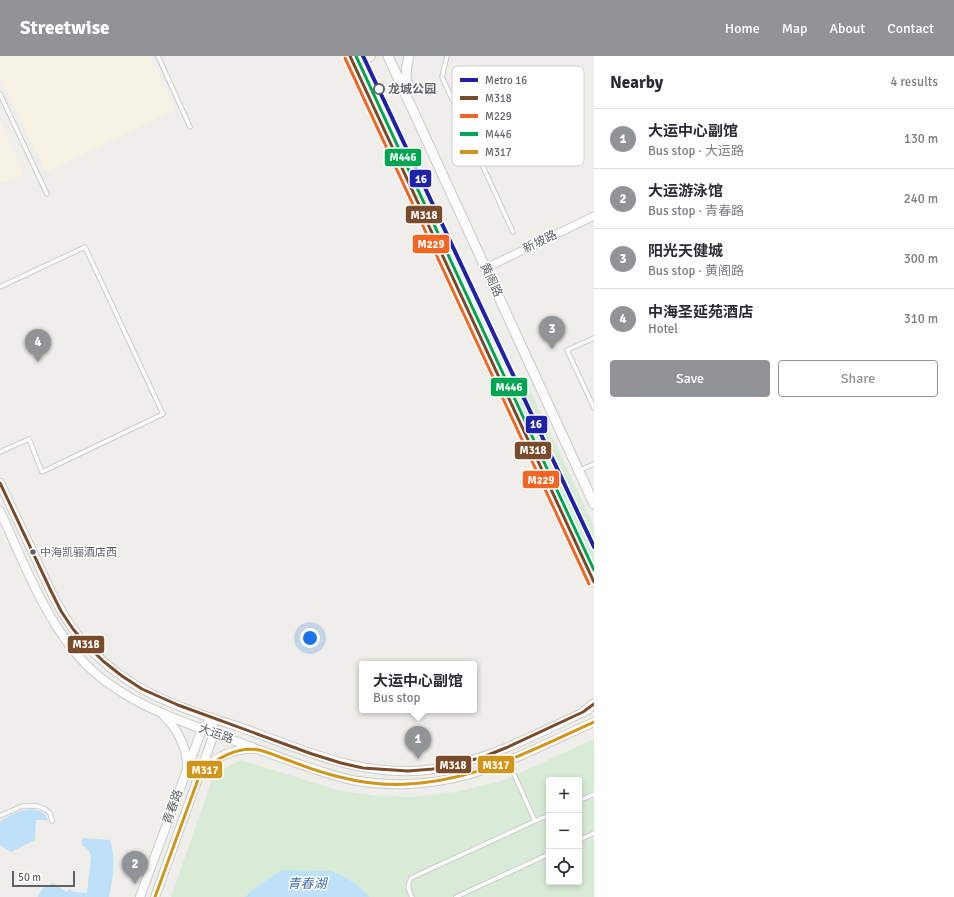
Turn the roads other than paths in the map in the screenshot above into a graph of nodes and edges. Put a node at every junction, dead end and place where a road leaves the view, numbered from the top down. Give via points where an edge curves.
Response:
1 (158, 56) edge
2 (350, 56) edge
3 (370, 56) edge
4 (388, 56) edge
5 (409, 56) edge
6 (446, 56) edge
7 (354, 66) junction
8 (0, 94) edge
9 (408, 99) junction
10 (452, 99) edge
11 (190, 126) dead end
12 (483, 166) edge
13 (47, 194) dead end
14 (594, 216) edge
15 (513, 232) dead end
16 (486, 268) junction
17 (0, 287) edge
18 (594, 338) edge
19 (594, 408) edge
20 (0, 452) edge
21 (594, 464) edge
22 (579, 471) junction
23 (0, 483) edge
24 (594, 504) edge
25 (0, 511) edge
26 (594, 582) edge
27 (594, 704) edge
28 (594, 707) edge
29 (583, 712) junction
30 (162, 714) junction
31 (212, 718) junction
32 (594, 722) edge
33 (202, 729) junction
34 (214, 734) junction
35 (259, 750) junction
36 (508, 761) junction
37 (187, 770) junction
38 (200, 774) junction
39 (594, 794) edge
40 (582, 800) edge
41 (0, 816) edge
42 (546, 816) edge
43 (52, 821) dead end
44 (535, 821) junction
45 (594, 833) edge
46 (582, 839) edge
47 (546, 855) edge
48 (140, 897) edge
49 (155, 897) edge
50 (412, 897) edge
51 (456, 897) edge

1 - 11 lane
2 - 7 main road
3 - 7 main road
4 - 9 main road, 黄阁路
5 - 9 main road via 405,80
6 - 10 lane via 442,77
7 - 26 main road
8 - 13 lane
9 - 16 main road, 黄阁路
12 - 15 lane
14 - 16 street, 新坡路
16 - 22 main road, 黄阁路
17 - 20 lane via 85,247 163,414 42,472 29,440
18 - 19 lane via 567,350
21 - 22 lane
22 - 24 main road, 黄阁路
23 - 31 street, 大运路 via 61,611 86,644 103,661 142,689
25 - 30 street, 大运路 via 39,596 64,639 99,676
27 - 29 main road
28 - 29 street, 大运路
29 - 31 street, 大运路 via 483,757 433,769 408,771 363,768 342,763
30 - 33 street, 大运路
30 - 37 street via 180,739 186,754
31 - 33 street, 青春路
31 - 34 street, 青春路
32 - 36 street, 大运路
33 - 34 street, 大运路
33 - 37 street, 青春路
34 - 35 street, 大运路
34 - 38 street, 青春路
35 - 36 street, 大运路 via 350,780 391,784 440,781
35 - 38 street via 231,752 214,761
36 - 44 lane
37 - 48 street, 青春路
38 - 49 street, 青春路
39 - 40 lane
41 - 43 lane via 22,806 37,806 50,813
42 - 44 lane
44 - 50 lane via 411,878 408,887
45 - 46 lane
47 - 51 lane

